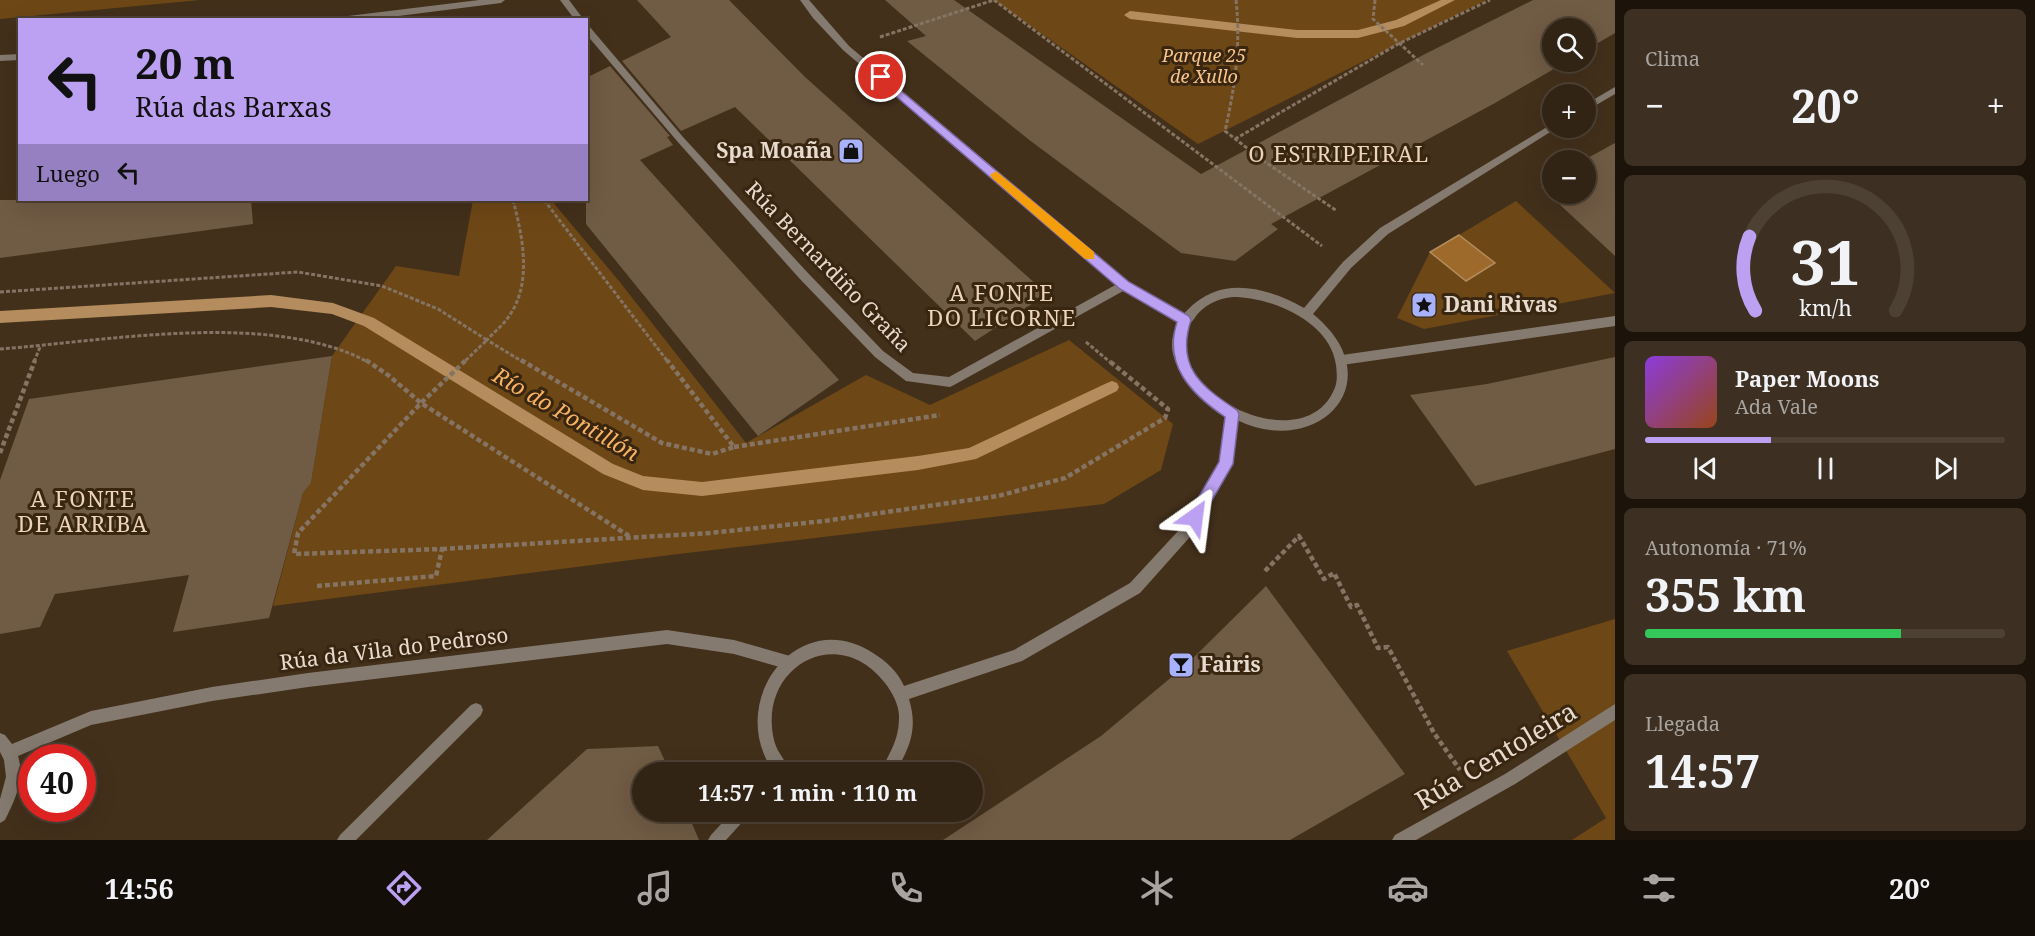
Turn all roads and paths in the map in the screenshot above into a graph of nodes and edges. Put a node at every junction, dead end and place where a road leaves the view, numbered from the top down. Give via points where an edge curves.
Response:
1 (501, 0) edge
2 (564, 0) edge
3 (804, 0) edge
4 (994, 0) edge
5 (1236, 0) edge
6 (1375, 0) edge
7 (1490, 0) edge
8 (356, 18) edge
9 (578, 18) edge
10 (588, 30) edge
11 (1398, 44) junction
12 (846, 48) junction
13 (18, 57) edge
14 (0, 58) edge
15 (1423, 65) dead end
16 (1615, 90) edge
17 (1596, 102) edge
18 (1542, 133) edge
19 (1235, 139) junction
20 (513, 201) edge
21 (545, 201) edge
22 (1337, 211) dead end
23 (1347, 265) junction
24 (1125, 285) junction
25 (0, 292) edge
26 (1306, 314) junction
27 (1184, 320) junction
28 (1615, 321) edge
29 (488, 340) junction
30 (40, 347) junction
31 (1077, 347) dead end
32 (0, 349) edge
33 (1342, 360) junction
34 (421, 403) junction
35 (949, 413) dead end
36 (1232, 414) junction
37 (734, 447) junction
38 (0, 453) edge
39 (629, 536) junction
40 (442, 549) junction
41 (1265, 571) dead end
42 (317, 586) dead end
43 (790, 663) junction
44 (902, 694) junction
45 (476, 710) dead end
46 (1615, 711) edge
47 (5, 746) edge
48 (775, 762) edge
49 (897, 762) edge
50 (1479, 798) junction
51 (0, 815) edge
52 (733, 822) edge
53 (345, 840) edge
54 (716, 840) edge
55 (1400, 840) edge

1 - 8 street
2 - 9 street
3 - 12 street
4 - 12 path
4 - 23 path
5 - 19 path via 1235,87 1225,131
6 - 11 path via 1372,19
7 - 11 path
10 - 24 street, Rúa Bernardiño Graña via 796,267 879,354 910,378 950,382
11 - 15 path
11 - 19 path
12 - 24 street
13 - 14 street
16 - 17 street
18 - 23 street via 1384,231
19 - 22 path
20 - 29 path via 523,239 522,288 508,318
21 - 37 path
23 - 26 street
24 - 27 street
25 - 29 path via 298,272 382,286 438,309
26 - 27 street via 1279,300 1250,293 1222,294 1200,304
26 - 33 street via 1334,343
27 - 36 street via 1179,338 1181,358 1191,380 1209,399
28 - 33 street
29 - 34 path
29 - 37 path via 662,443 712,454
30 - 32 path
30 - 34 path via 200,334 308,342 351,354 392,376
30 - 38 path
31 - 39 path via 1087,341 1168,409 1165,418 1065,478 998,496 824,521 710,533
33 - 36 street via 1343,383 1335,404 1317,418 1292,426 1262,424
34 - 39 path
34 - 40 path via 298,532 294,554
35 - 37 path
36 - 44 street via 1226,464 1184,534 1135,588 1017,657
39 - 40 path
40 - 42 path via 436,576
41 - 50 path via 1299,536 1324,579 1334,573 1351,607 1357,604 1378,648 1388,647 1434,734
43 - 44 street via 809,651 852,649 873,659 890,674
43 - 47 street, Rúa da Vila do Pedroso via 734,647 667,637 212,694 91,718
43 - 48 street via 774,680 765,701 763,725
44 - 49 street via 907,716 906,740
45 - 53 street
46 - 50 street, Rúa Centoleira via 1570,744
47 - 51 street, Rúa da Vila do Pedroso via 14,770 11,793
50 - 55 street, Rúa Centoleira
52 - 54 street

